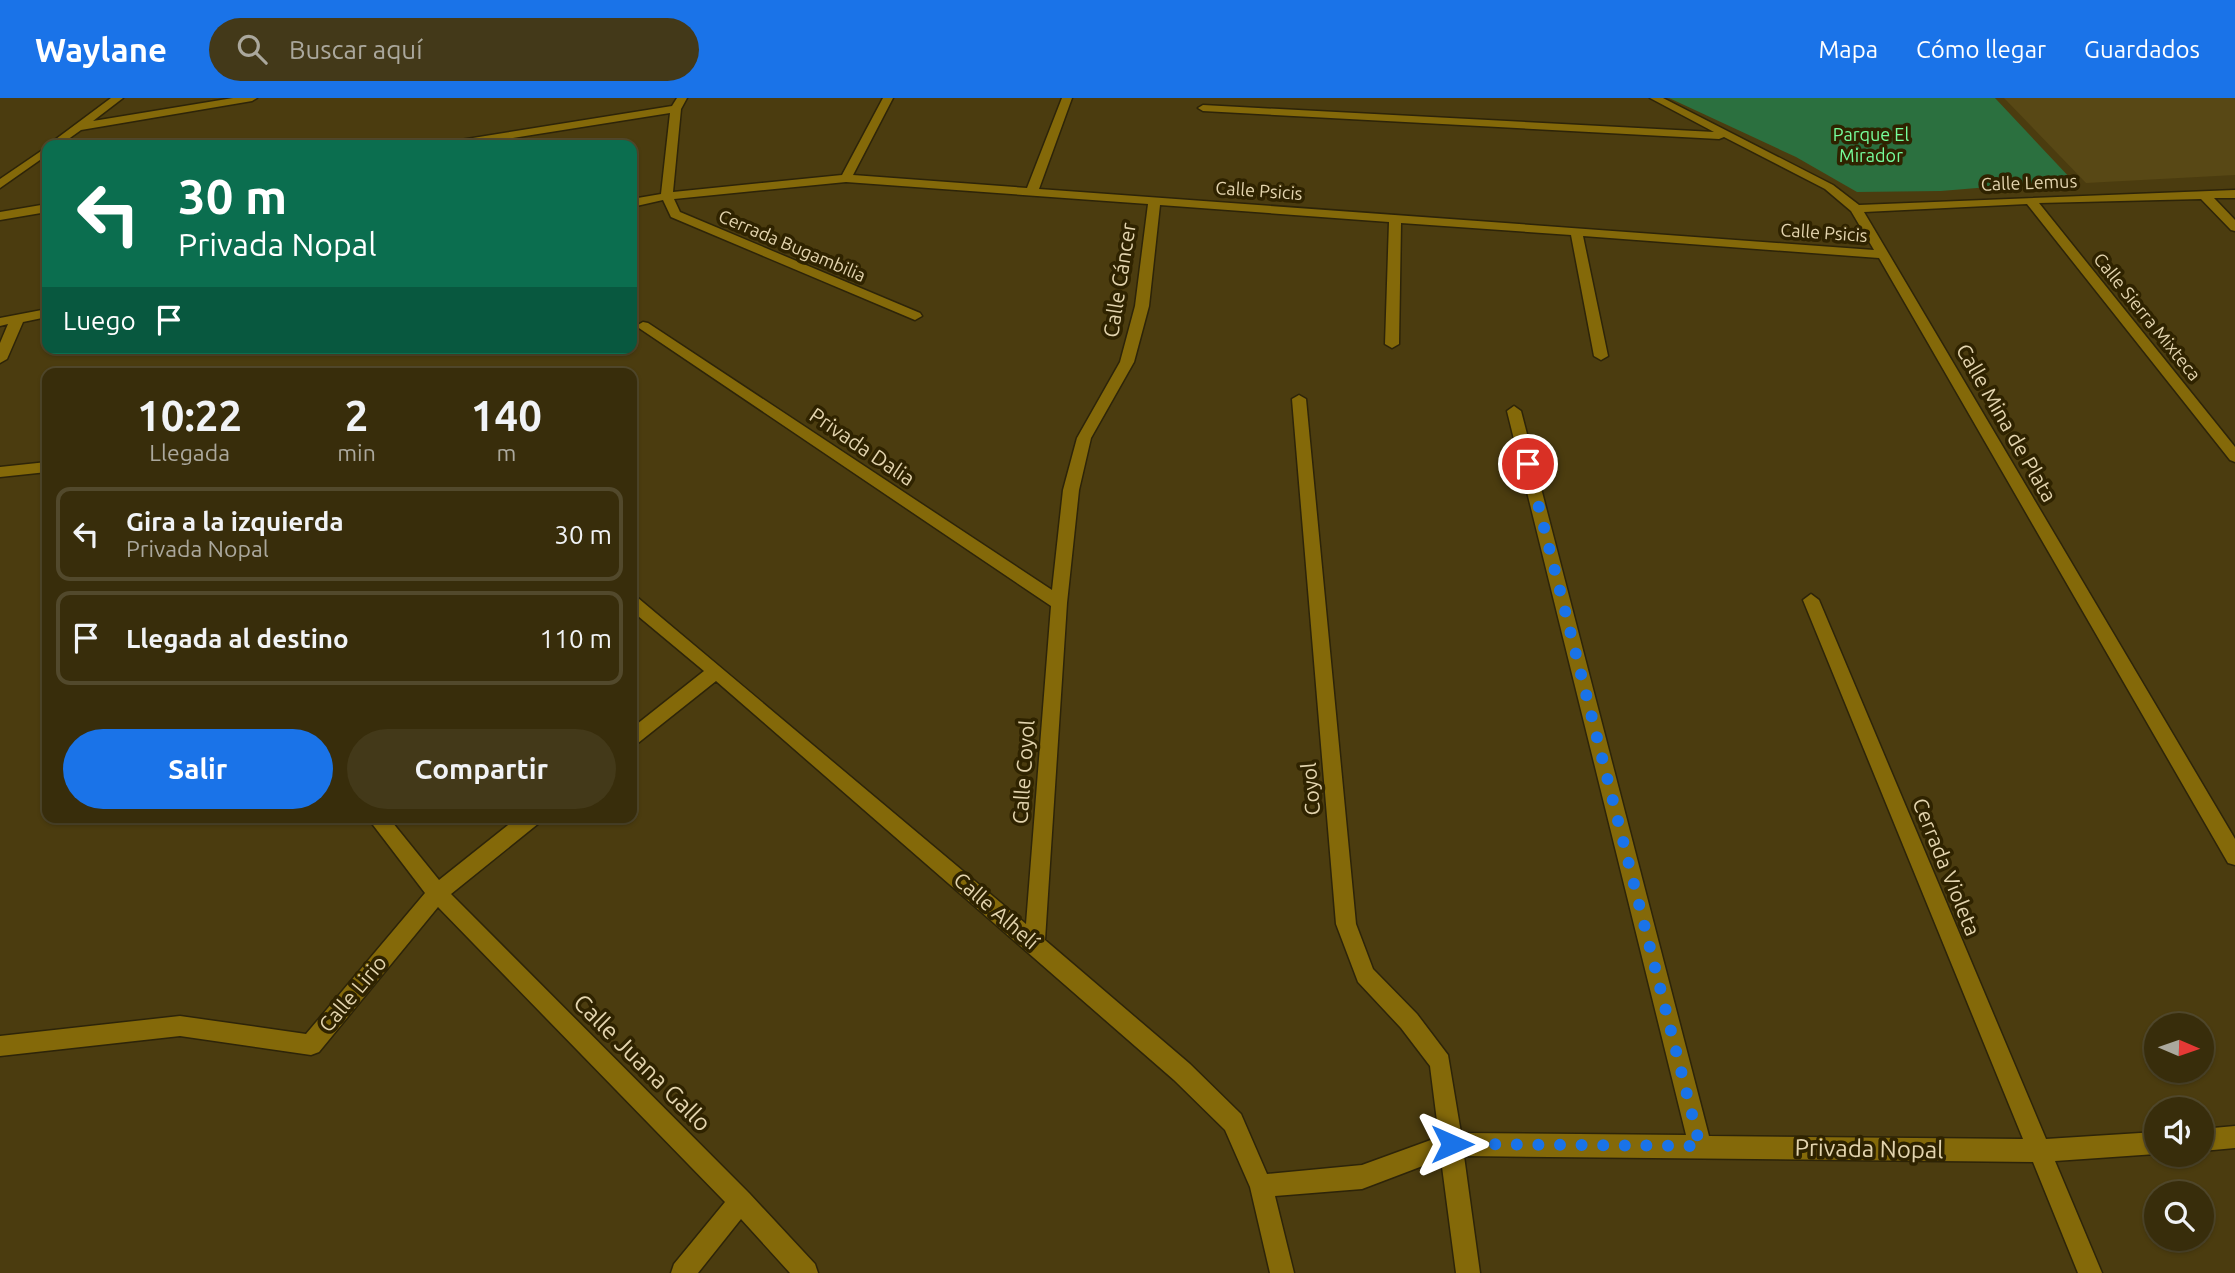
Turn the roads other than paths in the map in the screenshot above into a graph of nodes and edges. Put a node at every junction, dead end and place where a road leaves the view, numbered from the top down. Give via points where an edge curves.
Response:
1 (118, 98) edge
2 (252, 98) edge
3 (888, 98) edge
4 (1067, 98) edge
5 (1656, 98) edge
6 (679, 104) edge
7 (1203, 108) dead end
8 (79, 127) junction
9 (1726, 136) junction
10 (60, 140) edge
11 (476, 140) edge
12 (42, 153) edge
13 (846, 178) junction
14 (3, 179) edge
15 (1031, 193) junction
16 (2235, 194) edge
17 (667, 196) junction
18 (2204, 196) junction
19 (2030, 200) junction
20 (637, 201) edge
21 (1154, 202) junction
22 (42, 209) edge
23 (1856, 209) junction
24 (0, 216) edge
25 (1395, 218) junction
26 (2235, 227) edge
27 (1576, 231) junction
28 (1884, 255) junction
29 (42, 314) edge
30 (915, 316) dead end
31 (17, 319) junction
32 (0, 322) edge
33 (642, 326) dead end
34 (1392, 344) dead end
35 (1601, 356) dead end
36 (0, 359) edge
37 (1299, 399) dead end
38 (1514, 411) dead end
39 (2235, 457) edge
40 (42, 468) edge
41 (0, 472) edge
42 (1811, 600) dead end
43 (1059, 603) junction
44 (637, 606) edge
45 (716, 671) junction
46 (637, 733) edge
47 (381, 823) edge
48 (524, 823) edge
49 (2235, 857) edge
50 (437, 893) junction
51 (1035, 944) junction
52 (0, 1046) edge
53 (2235, 1137) edge
54 (2214, 1139) edge
55 (1452, 1144) junction
56 (2144, 1144) edge
57 (1700, 1146) junction
58 (2039, 1151) junction
59 (1261, 1186) junction
60 (741, 1201) junction
61 (683, 1273) edge
62 (806, 1273) edge
63 (1282, 1273) edge
64 (1468, 1273) edge
65 (2090, 1273) edge

1 - 8 street
2 - 8 street
3 - 13 street
4 - 15 street
5 - 9 street, Calle Mina de Plata
6 - 11 street
6 - 17 street
7 - 9 street
8 - 10 street
9 - 23 street, Calle Mina de Plata via 1829,187
12 - 14 street
13 - 15 street, Calle Psicis
13 - 17 street, Calle Psicis
15 - 21 street, Calle Psicis
16 - 18 street, Calle Lemus
17 - 20 street, Calle Psicis
17 - 30 street, Cerrada Bugambilia via 675,214
18 - 19 street, Calle Lemus
18 - 26 street
19 - 23 street, Calle Lemus
19 - 39 street, Calle Sierra Mixteca
21 - 25 street, Calle Psicis
21 - 43 street, Calle Cáncer via 1142,306 1127,362 1084,438 1071,490
22 - 24 street
23 - 28 street, Calle Mina de Plata
25 - 27 street, Calle Psicis
25 - 34 street
27 - 28 street, Calle Psicis
27 - 35 street
28 - 49 street, Calle Mina de Plata
29 - 31 street
31 - 32 street
31 - 36 street
33 - 43 street, Privada Dalia
37 - 55 street, Coyol via 1346,924 1365,975 1440,1062
38 - 57 street
40 - 41 street
42 - 58 street, Cerrada Violeta
43 - 51 street, Calle Coyol
44 - 45 street, Calle Alhelí
45 - 46 street
45 - 51 street, Calle Alhelí
47 - 50 street, Calle Juana Gallo
48 - 50 street, Calle Lirio
50 - 52 street, Calle Lirio via 311,1045 180,1026
50 - 60 street, Calle Juana Gallo
51 - 59 street, Calle Alhelí via 1233,1122
53 - 54 street
55 - 57 street, Privada Nopal
55 - 59 street, Privada Nopal via 1362,1177
55 - 64 street
56 - 58 street, Privada Nopal
57 - 58 street, Privada Nopal
58 - 65 street, Cerrada Violeta
59 - 63 street, Calle Alhelí
60 - 61 street
60 - 62 street, Calle Juana Gallo

